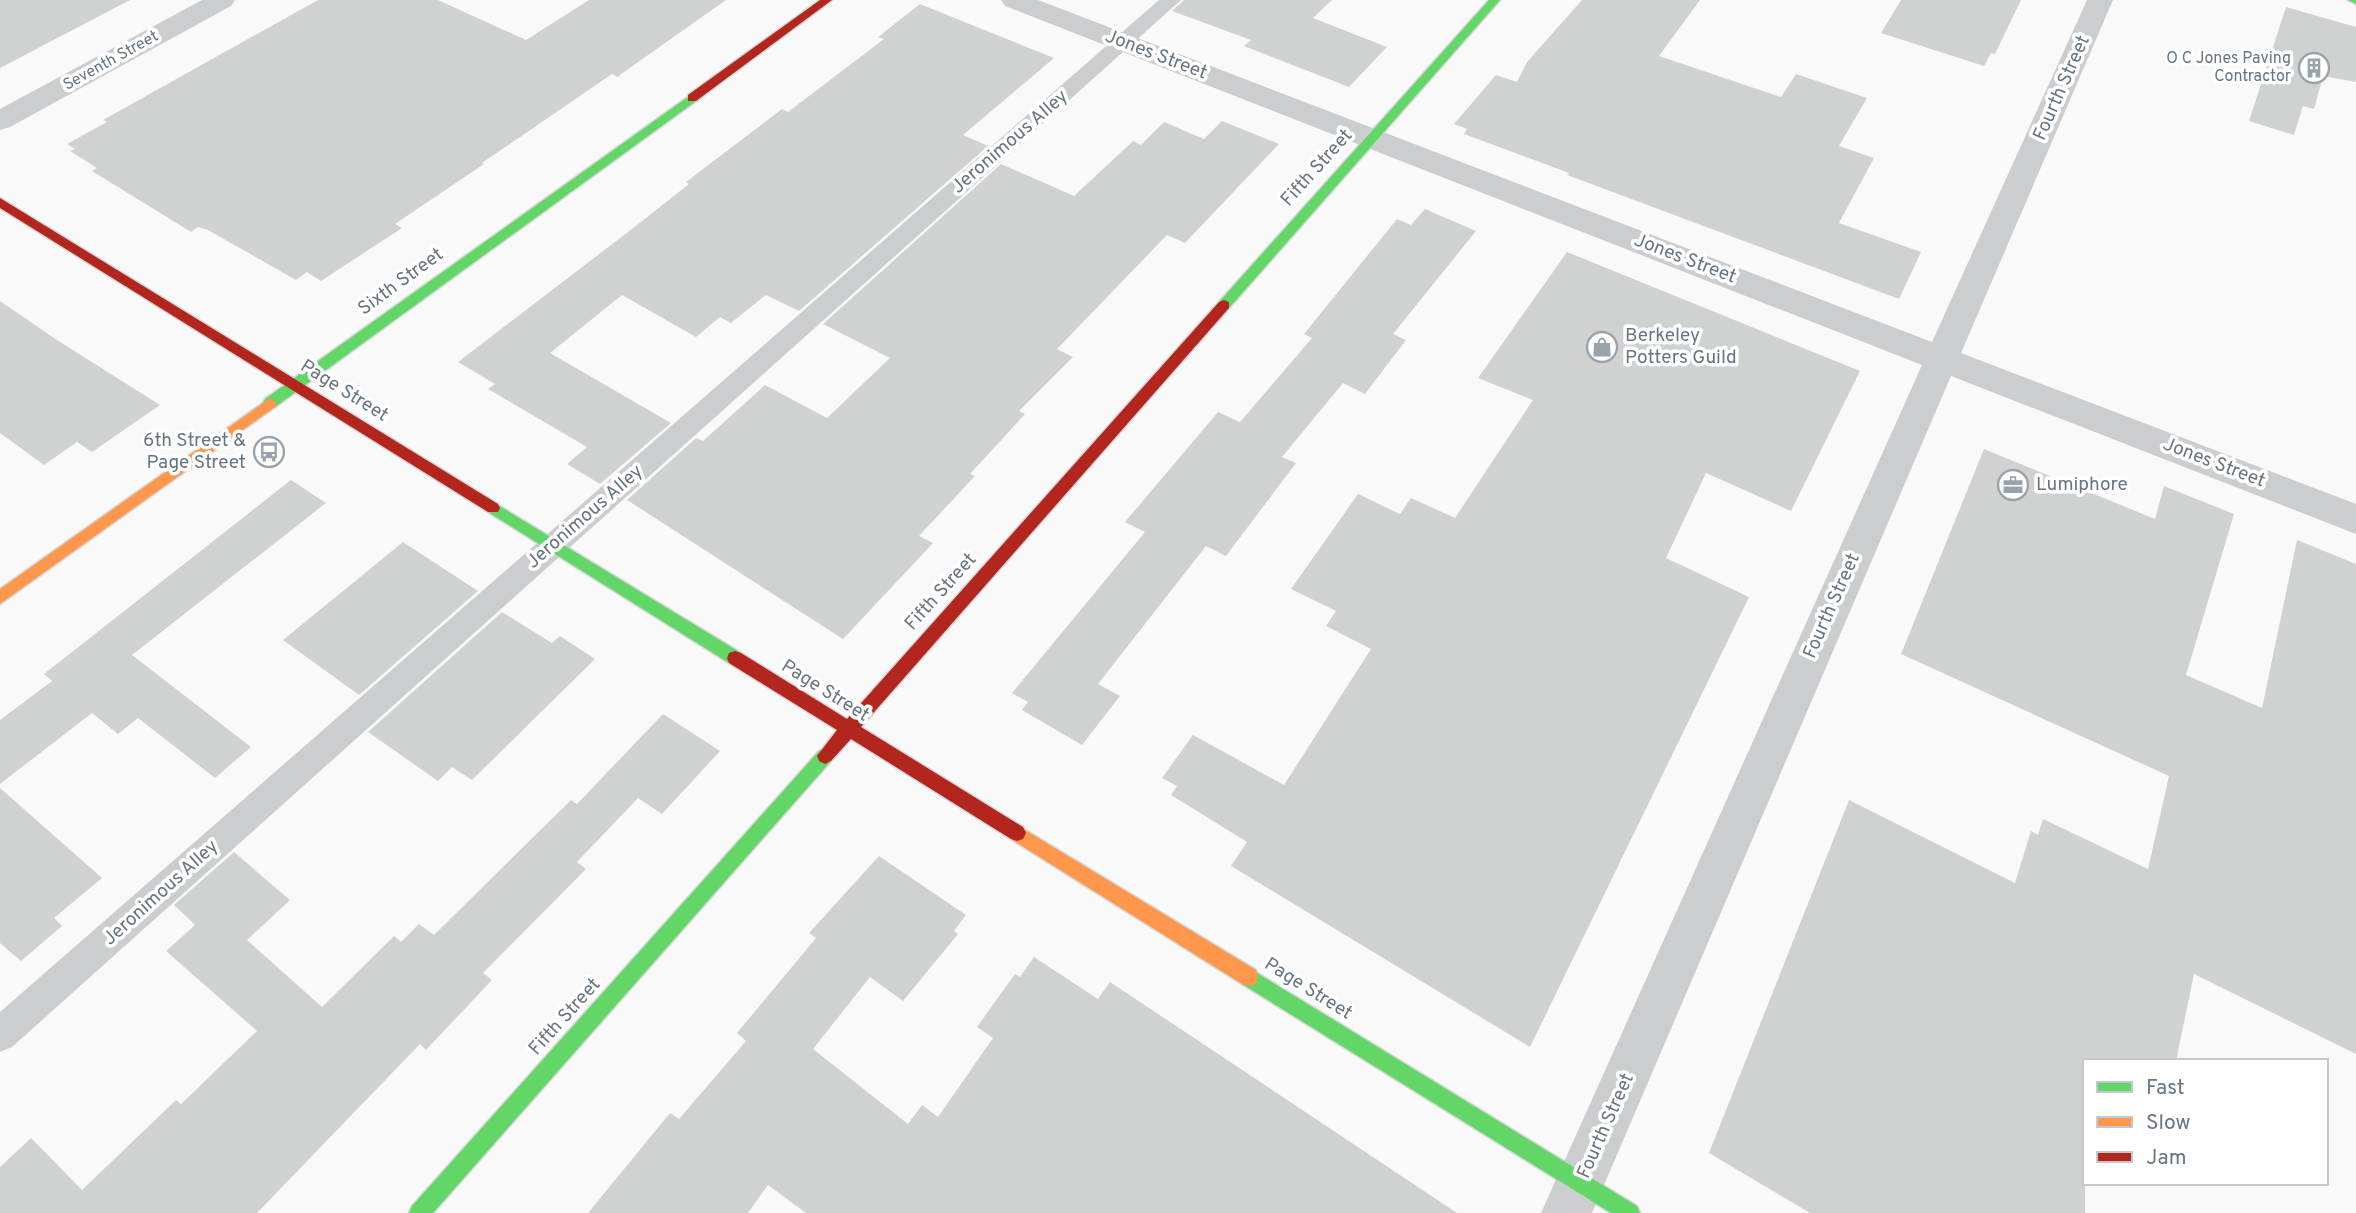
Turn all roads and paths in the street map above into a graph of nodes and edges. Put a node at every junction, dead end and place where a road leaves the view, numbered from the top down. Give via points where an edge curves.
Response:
1 (222, 0) edge
2 (827, 0) edge
3 (1014, 0) edge
4 (1171, 0) edge
5 (1494, 0) edge
6 (2101, 0) edge
7 (1123, 42) junction
8 (0, 121) edge
9 (1371, 139) junction
10 (0, 202) edge
11 (1945, 357) junction
12 (294, 386) junction
13 (2356, 519) edge
14 (552, 547) junction
15 (0, 598) edge
16 (847, 730) junction
17 (0, 1035) edge
18 (1573, 1198) edge
19 (419, 1213) edge
20 (1630, 1213) edge

1 - 8 street, Seventh Street
2 - 12 street, Sixth Street
3 - 7 street, Jones Street
4 - 7 lane, Jeronimous Alley
5 - 9 street, Fifth Street
6 - 11 street, Fourth Street
7 - 9 street, Jones Street
7 - 14 lane, Jeronimous Alley
9 - 11 street, Jones Street
9 - 16 street, Fifth Street
10 - 12 street, Page Street
11 - 13 street, Jones Street
11 - 18 street, Fourth Street
12 - 14 street, Page Street
12 - 15 street, Sixth Street
14 - 16 street, Page Street
14 - 17 lane, Jeronimous Alley
16 - 18 street, Page Street
16 - 19 street, Fifth Street
18 - 20 street, Page Street

